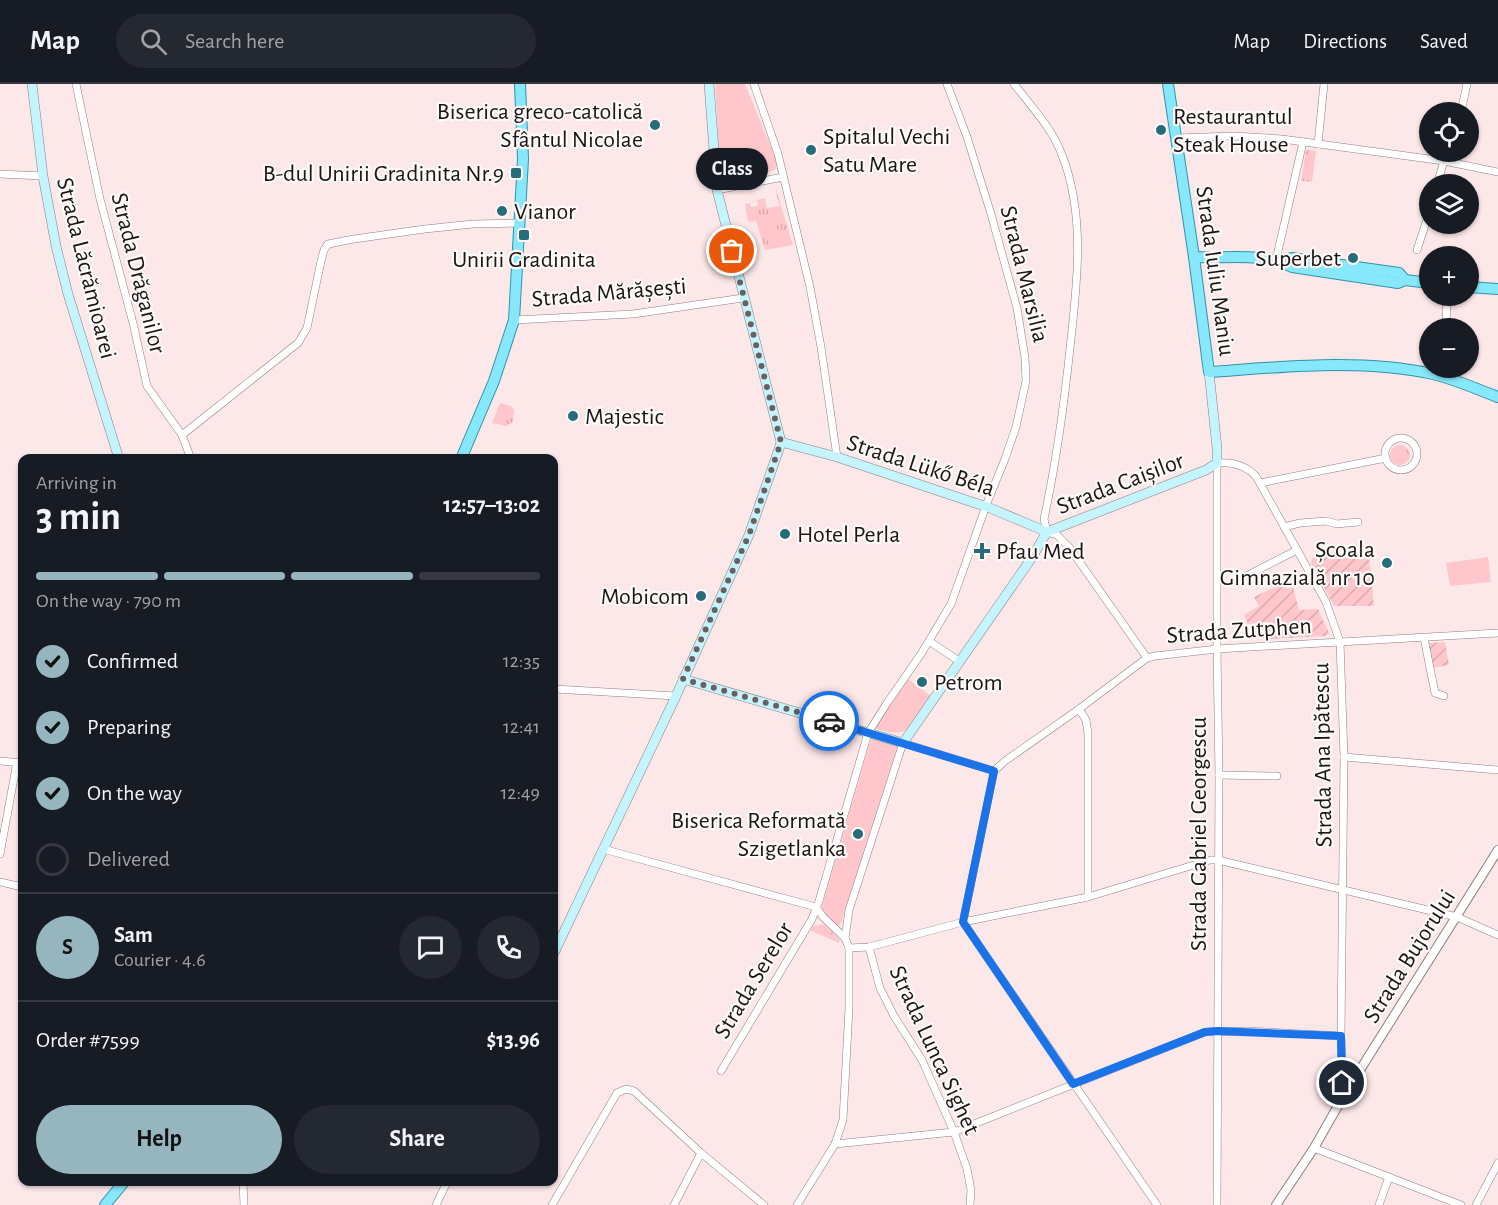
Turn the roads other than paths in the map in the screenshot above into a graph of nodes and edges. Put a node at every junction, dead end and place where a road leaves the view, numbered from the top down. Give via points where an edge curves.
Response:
1 (32, 84) edge
2 (76, 84) edge
3 (520, 84) edge
4 (709, 84) edge
5 (754, 84) edge
6 (947, 84) edge
7 (1014, 84) edge
8 (1168, 84) edge
9 (1324, 84) edge
10 (1467, 84) edge
11 (1463, 102) edge
12 (1176, 138) junction
13 (1303, 142) junction
14 (1318, 144) junction
15 (1419, 157) edge
16 (1452, 162) edge
17 (1498, 172) edge
18 (0, 174) edge
19 (43, 176) junction
20 (783, 177) junction
21 (717, 190) junction
22 (520, 223) junction
23 (1422, 234) edge
24 (1417, 250) dead end
25 (1194, 257) junction
26 (1278, 261) junction
27 (1419, 282) edge
28 (1479, 288) edge
29 (1498, 289) edge
30 (743, 298) junction
31 (514, 320) junction
32 (1419, 370) edge
33 (1209, 372) junction
34 (1456, 378) edge
35 (1498, 397) edge
36 (182, 435) junction
37 (781, 442) junction
38 (117, 454) edge
39 (189, 454) edge
40 (463, 454) edge
41 (837, 458) junction
42 (1386, 458) junction
43 (1217, 463) junction
44 (1260, 483) junction
45 (986, 507) junction
46 (1358, 522) dead end
47 (1284, 527) junction
48 (1047, 532) junction
49 (1297, 550) junction
50 (1246, 576) dead end
51 (1498, 633) edge
52 (1424, 638) junction
53 (929, 641) junction
54 (1340, 642) junction
55 (1216, 649) junction
56 (1147, 658) junction
57 (959, 661) junction
58 (683, 679) junction
59 (558, 689) edge
60 (676, 696) junction
61 (1444, 696) dead end
62 (1079, 710) junction
63 (868, 733) junction
64 (903, 743) junction
65 (1344, 757) junction
66 (1, 760) edge
67 (18, 763) edge
68 (1498, 770) edge
69 (994, 771) junction
70 (18, 772) edge
71 (1219, 775) junction
72 (1278, 776) dead end
73 (603, 849) junction
74 (1498, 850) edge
75 (0, 854) edge
76 (1218, 860) junction
77 (0, 882) edge
78 (18, 886) edge
79 (1343, 890) junction
80 (1088, 897) junction
81 (816, 907) junction
82 (1457, 917) junction
83 (963, 922) junction
84 (1498, 935) edge
85 (844, 938) junction
86 (558, 945) edge
87 (869, 947) junction
88 (849, 948) junction
89 (1217, 1031) junction
90 (1341, 1036) junction
91 (721, 1071) dead end
92 (1073, 1084) junction
93 (1343, 1096) junction
94 (954, 1132) junction
95 (836, 1144) junction
96 (1314, 1148) junction
97 (701, 1153) junction
98 (1498, 1163) edge
99 (1389, 1177) junction
100 (121, 1186) edge
101 (243, 1186) edge
102 (445, 1186) edge
103 (105, 1205) edge
104 (244, 1205) edge
105 (436, 1205) edge
106 (552, 1205) edge
107 (674, 1205) edge
108 (764, 1205) edge
109 (797, 1205) edge
110 (970, 1205) edge
111 (1157, 1205) edge
112 (1217, 1205) edge
113 (1276, 1205) edge
114 (1379, 1205) edge
115 (1461, 1205) edge
116 (1476, 1205) edge

1 - 19 main road, Strada Lăcrămioarei
2 - 36 street, Strada Drăganilor via 147,386
3 - 22 main road
4 - 21 main road
5 - 20 street
6 - 45 street, Strada Marsilia via 991,214 1017,308 1025,358 1026,381 1018,419
7 - 48 street via 1044,123 1062,155 1077,221 1075,307 1044,519
8 - 12 main road, Strada Iuliu Maniu
9 - 14 street
10 - 11 street
12 - 13 street via 1234,136
12 - 25 main road, Strada Iuliu Maniu
13 - 14 street
13 - 26 street
14 - 15 street
16 - 17 street
18 - 19 street
19 - 38 main road, Strada Lăcrămioarei via 68,294
20 - 21 street
20 - 41 street via 812,297
21 - 30 main road
22 - 31 main road
22 - 36 street via 449,227 328,244 307,328 298,343
23 - 24 street
25 - 26 main road
25 - 33 main road, Strada Iuliu Maniu
26 - 27 main road via 1292,258 1399,273 1405,280
28 - 29 main road
30 - 31 street, Strada Mărășești via 633,314
30 - 37 main road
31 - 40 main road
32 - 33 main road via 1350,366
33 - 43 main road, Strada Iuliu Maniu
34 - 35 main road
36 - 39 street, Strada Drăganilor
37 - 41 main road, Strada Lükő Béla
37 - 58 main road via 749,535
41 - 45 main road, Strada Lükő Béla
42 - 42 street via 1392,467 1402,470 1415,463 1417,452 1413,443 1398,438 1386,448
42 - 44 street
43 - 44 street, Strada Ana Ipătescu via 1244,466
43 - 48 main road, Strada Caișilor
43 - 55 street, Strada Gabriel Georgescu
44 - 47 street, Strada Ana Ipătescu
45 - 48 main road, Strada Lükő Béla
45 - 53 street, Strada Marsilia via 951,604
46 - 47 street via 1326,521
47 - 49 street, Strada Ana Ipătescu
48 - 56 street via 1064,541
48 - 57 main road, Strada Caișilor
49 - 50 street
49 - 54 street, Strada Ana Ipătescu via 1326,602
51 - 52 street, Strada Zutphen
52 - 54 street, Strada Zutphen
52 - 61 street via 1435,693
53 - 57 street
53 - 63 street, Strada Marsilia
54 - 55 street, Strada Zutphen
54 - 65 street, Strada Ana Ipătescu
55 - 56 street, Strada Zutphen
55 - 71 street, Strada Gabriel Georgescu
56 - 62 street, Strada Zutphen
57 - 64 main road, Strada Caișilor
58 - 60 main road
58 - 63 main road
59 - 60 street
60 - 73 main road
62 - 69 street, Strada Zutphen
62 - 80 street via 1086,720 1088,734
63 - 64 main road
63 - 81 street, Strada Serelor
64 - 69 street
64 - 85 street via 849,909
65 - 68 street
65 - 79 street, Strada Ana Ipătescu
66 - 67 street
69 - 83 street
70 - 75 street
71 - 72 street
71 - 76 street, Strada Gabriel Georgescu
73 - 81 street
73 - 86 main road
74 - 82 street, Strada Bujorului
76 - 79 street
76 - 80 street
76 - 89 street, Strada Gabriel Georgescu
77 - 78 street
79 - 82 street
79 - 90 street, Strada Ana Ipătescu
80 - 83 street
81 - 85 street
81 - 91 street, Strada Serelor via 812,920
82 - 84 street
82 - 93 street, Strada Bujorului
83 - 87 street
83 - 92 street
85 - 88 street
87 - 88 street
87 - 94 street, Strada Lunca Sighet via 880,988 922,1060
88 - 95 street via 843,1120
89 - 90 street
89 - 92 street via 1205,1032
89 - 112 street, Strada Gabriel Georgescu
90 - 93 street, Strada Ana Ipătescu
92 - 94 street
92 - 111 street
93 - 96 street, Strada Bujorului
94 - 95 street
94 - 110 street, Strada Lunca Sighet via 967,1169
95 - 109 street
96 - 99 street
96 - 113 street, Strada Bujorului
97 - 106 street via 630,1089 621,1090
97 - 107 street
97 - 108 street
98 - 116 street
99 - 114 street
99 - 115 street
100 - 103 main road
101 - 104 street
102 - 105 street

